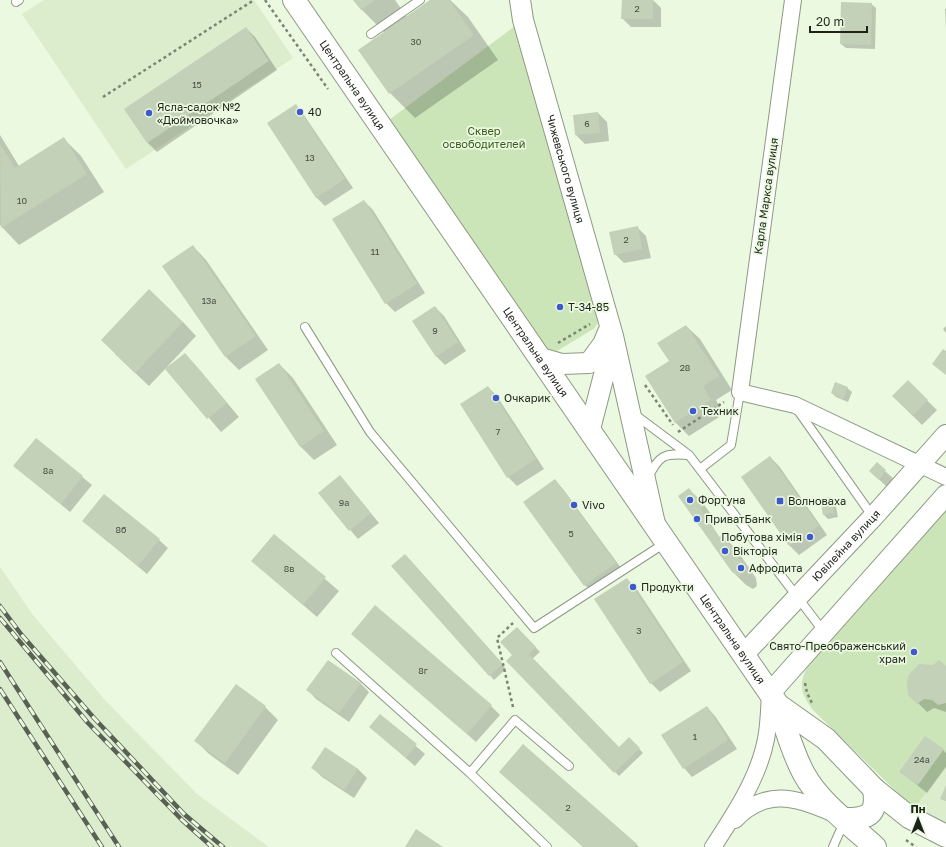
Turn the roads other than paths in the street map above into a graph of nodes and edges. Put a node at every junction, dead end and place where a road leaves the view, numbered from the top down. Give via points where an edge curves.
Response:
1 (294, 0) edge
2 (420, 0) edge
3 (520, 0) edge
4 (793, 0) edge
5 (371, 34) dead end
6 (305, 327) dead end
7 (606, 328) junction
8 (541, 358) junction
9 (740, 392) junction
10 (795, 405) junction
11 (630, 411) junction
12 (590, 429) junction
13 (946, 434) edge
14 (689, 455) junction
15 (920, 464) junction
16 (700, 469) junction
17 (946, 477) edge
18 (646, 483) junction
19 (946, 495) edge
20 (873, 517) junction
21 (661, 532) junction
22 (798, 596) junction
23 (824, 632) junction
24 (336, 653) dead end
25 (744, 654) junction
26 (774, 699) junction
27 (569, 766) dead end
28 (470, 773) junction
29 (874, 789) junction
30 (845, 819) junction
31 (946, 836) edge
32 (717, 842) edge
33 (546, 847) edge
34 (833, 847) edge
35 (875, 847) edge

1 - 8 main road, Центральна вулиця
2 - 5 lane
3 - 7 street, Чижевського вулиця via 523,20
4 - 9 street, Карла Маркса вулиця
6 - 21 lane via 370,432 534,628
7 - 8 street via 604,344 588,363 562,364
7 - 11 street, Чижевського вулиця
7 - 12 street
8 - 12 main road, Центральна вулиця
9 - 10 street
9 - 16 lane via 731,445
10 - 15 street
10 - 20 lane
11 - 14 lane
11 - 18 street, Чижевського вулиця
12 - 21 main road, Центральна вулиця
13 - 15 street, Ювілейна вулиця
14 - 16 lane
14 - 18 lane via 669,454 656,462
15 - 17 street
15 - 20 street, Ювілейна вулиця
16 - 22 lane
18 - 21 street, Чижевського вулиця
19 - 23 street
20 - 22 street, Ювілейна вулиця
21 - 25 main road, Центральна вулиця
22 - 23 lane
22 - 25 street, Ювілейна вулиця
23 - 26 street
24 - 28 lane
25 - 26 main road, Центральна вулиця
26 - 29 main road, Центральна вулиця via 826,739
26 - 30 main road, Центральна вулиця via 805,776 820,796
26 - 32 street via 759,764
27 - 28 lane via 515,720
28 - 33 lane
29 - 30 main road via 876,802 870,814 862,819
29 - 31 main road, Центральна вулиця via 909,816
30 - 32 street via 812,804 787,798 769,798 752,805
30 - 34 lane
30 - 35 main road, Центральна вулиця

